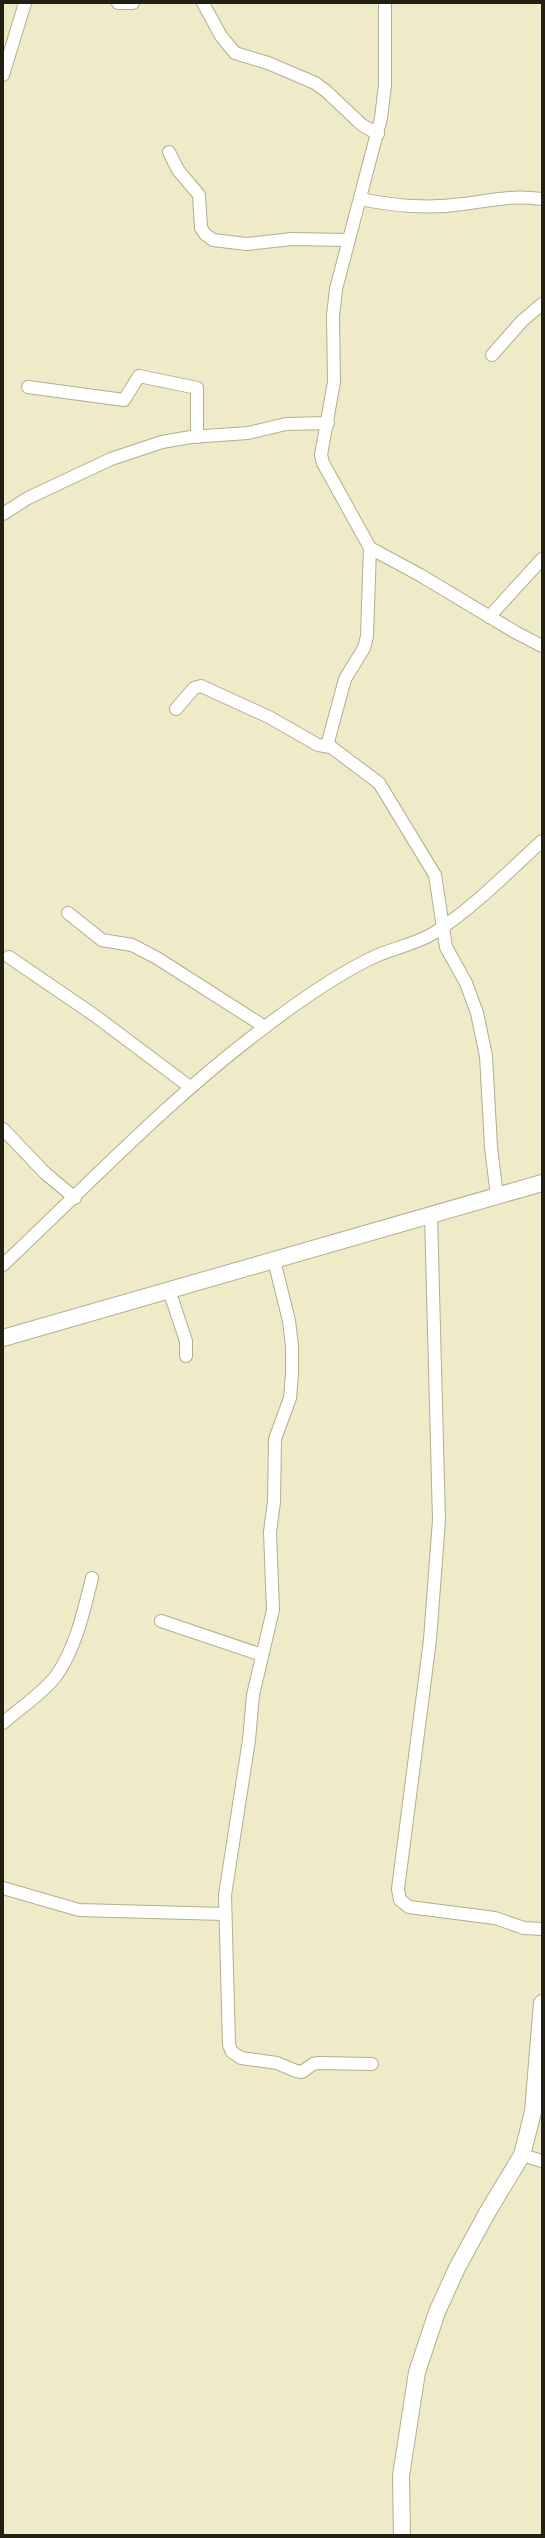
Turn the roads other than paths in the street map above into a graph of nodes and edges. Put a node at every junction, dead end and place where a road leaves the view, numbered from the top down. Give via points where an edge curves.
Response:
1 (25, 3) edge
2 (118, 3) edge
3 (133, 3) edge
4 (203, 3) edge
5 (384, 3) edge
6 (3, 75) edge
7 (378, 134) junction
8 (169, 152) dead end
9 (360, 198) junction
10 (542, 199) edge
11 (348, 240) junction
12 (542, 304) edge
13 (492, 355) dead end
14 (28, 387) dead end
15 (328, 423) junction
16 (197, 437) junction
17 (3, 514) edge
18 (370, 548) junction
19 (542, 559) edge
20 (488, 617) junction
21 (542, 646) edge
22 (176, 709) dead end
23 (331, 747) junction
24 (542, 841) edge
25 (68, 914) dead end
26 (442, 926) junction
27 (9, 957) dead end
28 (265, 1027) junction
29 (190, 1087) junction
30 (3, 1129) edge
31 (542, 1183) edge
32 (497, 1196) junction
33 (75, 1198) junction
34 (431, 1215) junction
35 (274, 1260) junction
36 (3, 1265) edge
37 (169, 1290) junction
38 (3, 1338) edge
39 (186, 1356) dead end
40 (92, 1578) dead end
41 (161, 1621) dead end
42 (262, 1655) junction
43 (3, 1723) edge
44 (3, 1888) edge
45 (224, 1914) junction
46 (542, 1929) edge
47 (542, 2003) edge
48 (372, 2064) dead end
49 (522, 2155) junction
50 (542, 2161) edge
51 (402, 2535) edge

1 - 6 street
2 - 3 street
4 - 7 street via 220,36 235,53 268,63 316,84 362,125
5 - 7 street via 385,85
7 - 9 street
8 - 11 street via 178,170 199,195 201,228 213,240 239,244 292,239
9 - 10 street via 397,206 462,204 514,196
9 - 11 street
11 - 15 street via 336,289 333,316 334,382
12 - 13 street via 522,321
14 - 16 street via 124,400 139,376 197,388
15 - 16 street via 286,424 248,434
15 - 18 street via 321,455 323,463
16 - 17 street via 162,442 128,452 28,498
18 - 20 street
18 - 23 street via 367,636 364,648 345,679 340,693 328,736
19 - 20 street
20 - 21 street
22 - 23 street via 194,688 201,686 269,717 318,745
23 - 26 street via 379,783 394,811 427,860 435,875
24 - 26 street via 476,900
25 - 28 street via 102,940 132,946 157,958
26 - 28 street via 433,934 375,957 333,980
26 - 32 street via 446,947 466,983 477,1013 486,1056 491,1147
27 - 29 street via 94,1015
28 - 29 street
29 - 33 street
30 - 33 street via 45,1173
31 - 32 main road
32 - 34 main road
33 - 36 street
34 - 35 main road
34 - 46 street via 439,1520 430,1640 398,1889 400,1900 409,1907 495,1918 524,1928
35 - 37 main road
35 - 42 street via 289,1321 292,1374 290,1398 275,1438 274,1502 270,1532 273,1610
37 - 38 main road
37 - 39 street via 186,1341
40 - 43 street via 82,1618 56,1676
41 - 42 street
42 - 45 street via 253,1696
44 - 45 street via 79,1910
45 - 48 street via 229,2045 232,2052 241,2058 277,2063 302,2072 319,2063
47 - 49 main road via 533,2112
49 - 50 street
49 - 51 main road via 457,2268 437,2312 417,2372 401,2476

